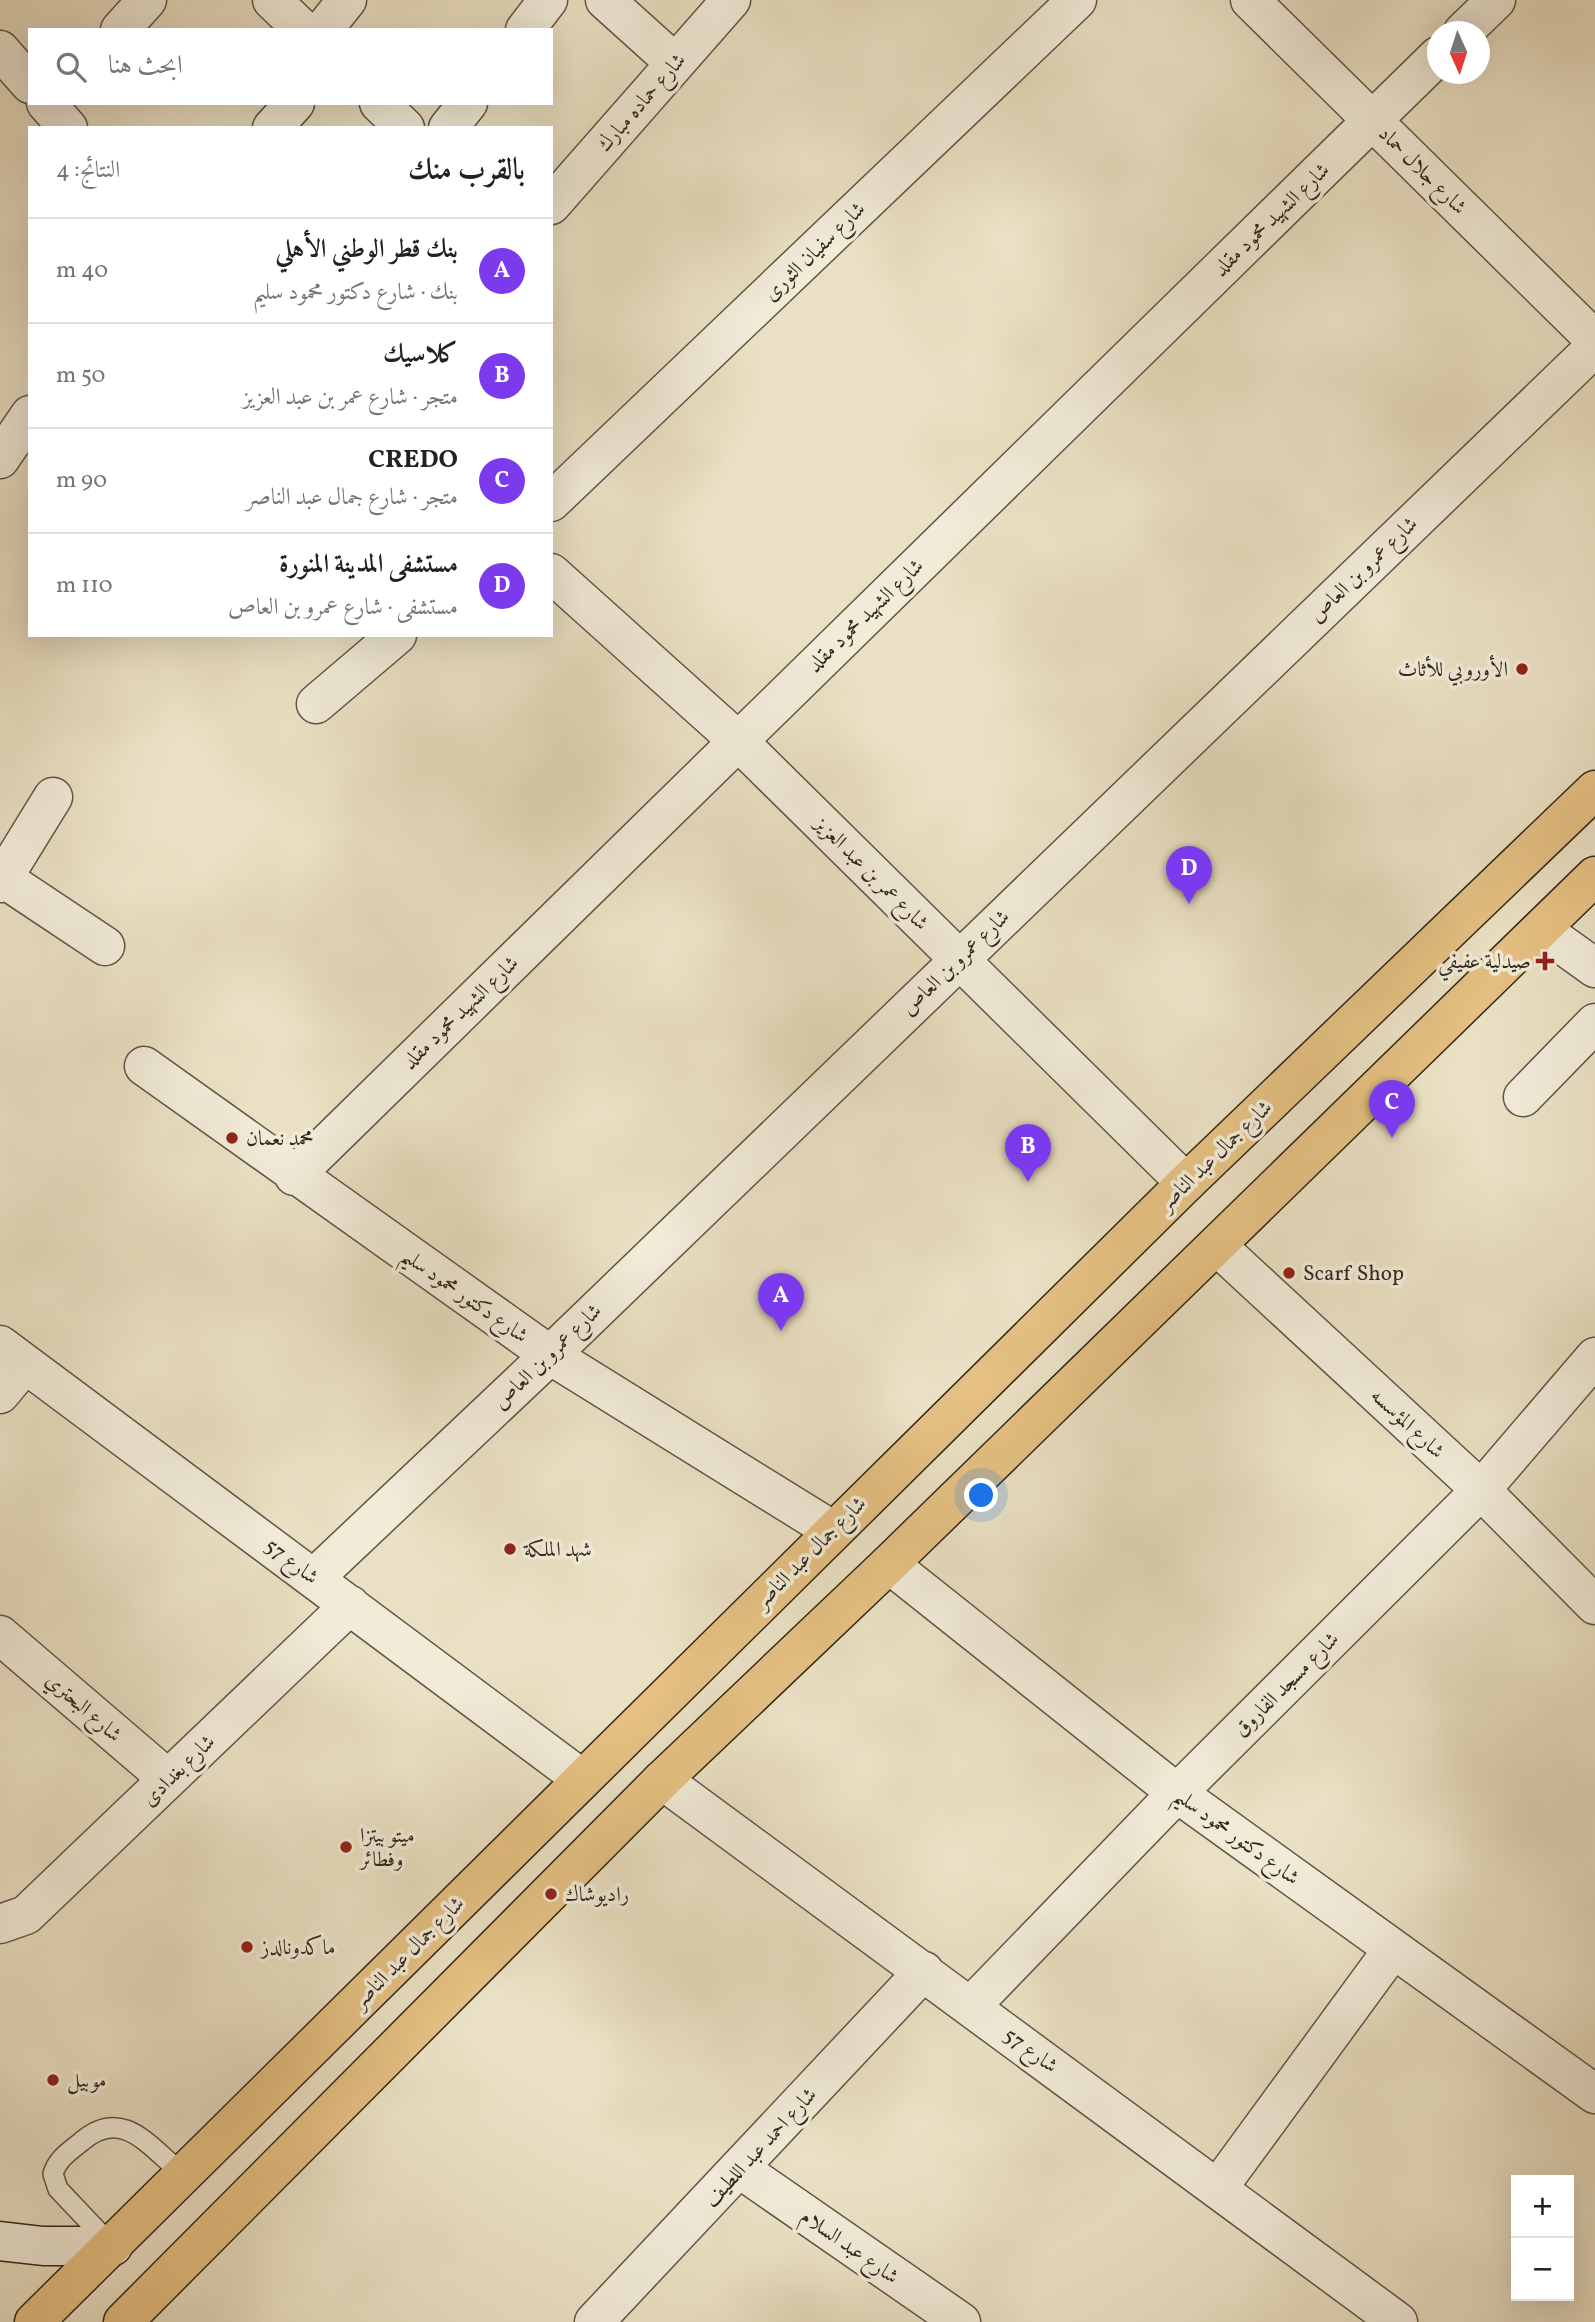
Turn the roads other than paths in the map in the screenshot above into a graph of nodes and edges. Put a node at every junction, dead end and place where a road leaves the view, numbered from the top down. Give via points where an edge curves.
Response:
1 (147, 0) edge
2 (272, 0) edge
3 (347, 0) edge
4 (548, 0) edge
5 (605, 0) edge
6 (731, 0) edge
7 (1077, 0) edge
8 (1250, 0) edge
9 (1496, 0) edge
10 (1474, 21) edge
11 (122, 28) edge
12 (301, 28) edge
13 (325, 28) edge
14 (527, 28) edge
15 (0, 50) edge
16 (675, 63) junction
17 (1427, 66) edge
18 (28, 81) edge
19 (293, 105) edge
20 (382, 105) edge
21 (466, 105) edge
22 (1372, 120) junction
23 (274, 126) edge
24 (403, 126) edge
25 (450, 126) edge
26 (553, 203) edge
27 (1595, 340) edge
28 (1595, 347) edge
29 (28, 418) edge
30 (2, 450) edge
31 (553, 500) edge
32 (553, 575) edge
33 (395, 637) edge
34 (316, 704) dead end
35 (737, 740) junction
36 (1595, 790) edge
37 (54, 797) dead end
38 (1595, 876) edge
39 (2, 881) edge
40 (1542, 930) junction
41 (105, 946) dead end
42 (959, 958) junction
43 (1595, 968) edge
44 (1595, 1023) edge
45 (144, 1066) dead end
46 (1523, 1097) dead end
47 (294, 1176) junction
48 (1186, 1182) junction
49 (1217, 1246) junction
50 (13, 1354) edge
51 (550, 1354) junction
52 (1595, 1357) edge
53 (0, 1394) edge
54 (1481, 1490) junction
55 (832, 1530) junction
56 (889, 1564) junction
57 (314, 1577) junction
58 (350, 1605) junction
59 (1595, 1605) edge
60 (0, 1635) edge
61 (168, 1779) junction
62 (582, 1779) junction
63 (662, 1780) junction
64 (1177, 1793) junction
65 (0, 1924) edge
66 (1393, 1949) junction
67 (924, 1971) junction
68 (971, 2006) junction
69 (1595, 2094) edge
70 (740, 2169) junction
71 (184, 2175) junction
72 (1217, 2188) junction
73 (0, 2241) edge
74 (113, 2246) junction
75 (34, 2322) edge
76 (123, 2322) edge
77 (594, 2322) edge
78 (961, 2322) edge
79 (1398, 2322) edge

1 - 11 street
2 - 12 street
3 - 13 street
4 - 14 street
5 - 16 street
6 - 16 street, شارع حماده مبارك
7 - 31 street, شارع سفيان الثورى
8 - 22 street, شارع جلال حماد
9 - 10 street
15 - 18 street
16 - 26 street, شارع حماده مبارك
17 - 22 street, شارع الشهيد محمود مقلد
19 - 23 street
20 - 24 street
21 - 25 street
22 - 27 street, شارع جلال حماد
22 - 35 street, شارع الشهيد محمود مقلد
28 - 42 street, شارع عمرو بن العاص
29 - 30 street
32 - 35 street, شارع عمر بن عبد العزيز
33 - 34 street
35 - 42 street, شارع عمر بن عبد العزيز
35 - 47 street, شارع الشهيد محمود مقلد
36 - 48 main road, شارع جمال عبد الناصر
37 - 39 street
38 - 40 main road
39 - 41 street
40 - 43 street
40 - 49 main road
42 - 48 street, شارع عمر بن عبد العزيز
42 - 51 street, شارع عمرو بن العاص
44 - 46 street
45 - 47 street, شارع دكتور محمود سليم
47 - 51 street, شارع دكتور محمود سليم
48 - 55 main road, شارع جمال عبد الناصر
49 - 54 street, شارع المؤسسه
49 - 56 main road
50 - 53 street
50 - 57 street, شارع 57
51 - 55 street, شارع دكتور محمود سليم
51 - 57 street, شارع عمرو بن العاص
52 - 54 street, شارع مسجد الفاروق
54 - 59 street, شارع المؤسسه
54 - 64 street, شارع مسجد الفاروق
55 - 62 main road, شارع جمال عبد الناصر
56 - 63 main road
56 - 64 street, شارع دكتور محمود سليم
57 - 58 street, شارع 57
58 - 61 street, شارع بغدادى
58 - 62 street, شارع 57
60 - 61 street, شارع البحتري
61 - 65 street, شارع بغدادى via 26,1915
62 - 71 main road, شارع جمال عبد الناصر
63 - 67 street, شارع 57
63 - 76 main road
64 - 66 street, شارع دكتور محمود سليم
64 - 68 street, شارع مسجد الفاروق
66 - 69 street, شارع دكتور محمود سليم
66 - 72 street
67 - 68 street, شارع 57
67 - 70 street, شارع احمد عبد اللطيف
68 - 72 street, شارع 57
70 - 77 street, شارع احمد عبد اللطيف
70 - 78 street, شارع عبد السلام
71 - 74 main road, شارع جمال عبد الناصر
71 - 74 lane via 127,2128 111,2125 94,2131 59,2161 53,2174 58,2189
72 - 79 street, شارع 57
73 - 74 street
74 - 75 main road, شارع جمال عبد الناصر

